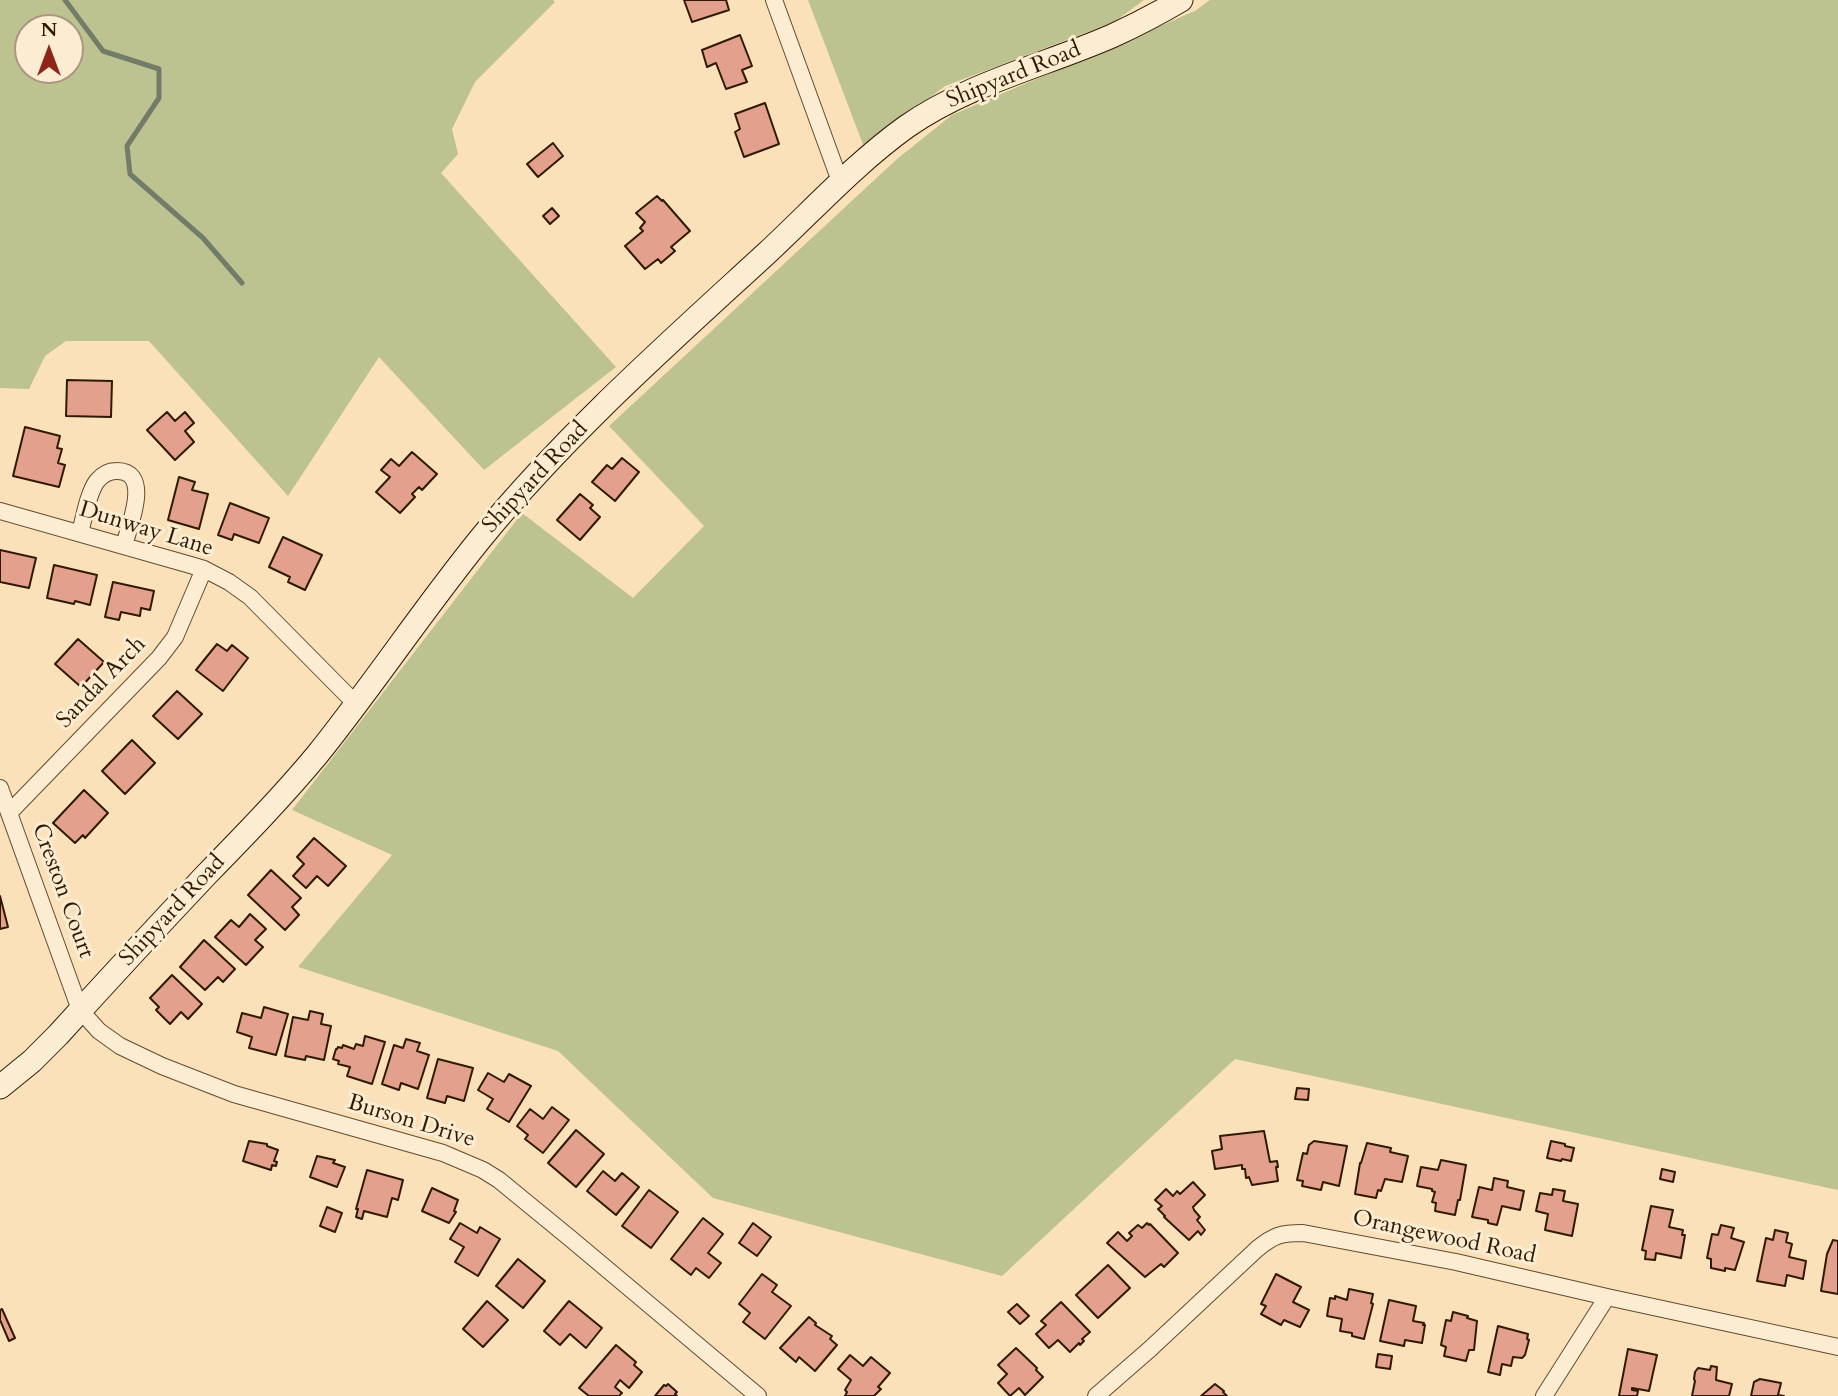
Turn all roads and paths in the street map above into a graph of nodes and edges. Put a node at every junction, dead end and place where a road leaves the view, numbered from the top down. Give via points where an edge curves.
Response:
1 (774, 0) edge
2 (1181, 0) edge
3 (841, 184) junction
4 (0, 511) edge
5 (80, 533) junction
6 (124, 545) junction
7 (204, 569) junction
8 (356, 704) junction
9 (0, 788) edge
10 (9, 813) junction
11 (80, 1010) junction
12 (0, 1087) edge
13 (1607, 1297) junction
14 (1838, 1346) edge
15 (758, 1396) edge
16 (1096, 1396) edge
17 (1544, 1396) edge

1 - 3 street
2 - 3 street, Shipyard Road via 1111,37 942,105 905,128
3 - 8 street, Shipyard Road via 573,435 482,536
4 - 5 street, Dunway Lane
5 - 6 street, Dunway Lane
5 - 6 street via 98,480 106,473 123,471 131,476 137,493
6 - 7 street, Dunway Lane
7 - 8 street, Dunway Lane via 250,597
7 - 10 street, Sandal Arch via 175,637 159,658
8 - 11 street, Shipyard Road via 274,805
9 - 10 street, Creston Court
10 - 11 street, Creston Court
11 - 12 street, Shipyard Road
11 - 15 street, Burson Drive via 120,1046 162,1066 234,1094 443,1153 483,1170
13 - 14 street, Orangewood Road
13 - 16 street, Orangewood Road via 1456,1262 1283,1233 1257,1249
13 - 17 street

